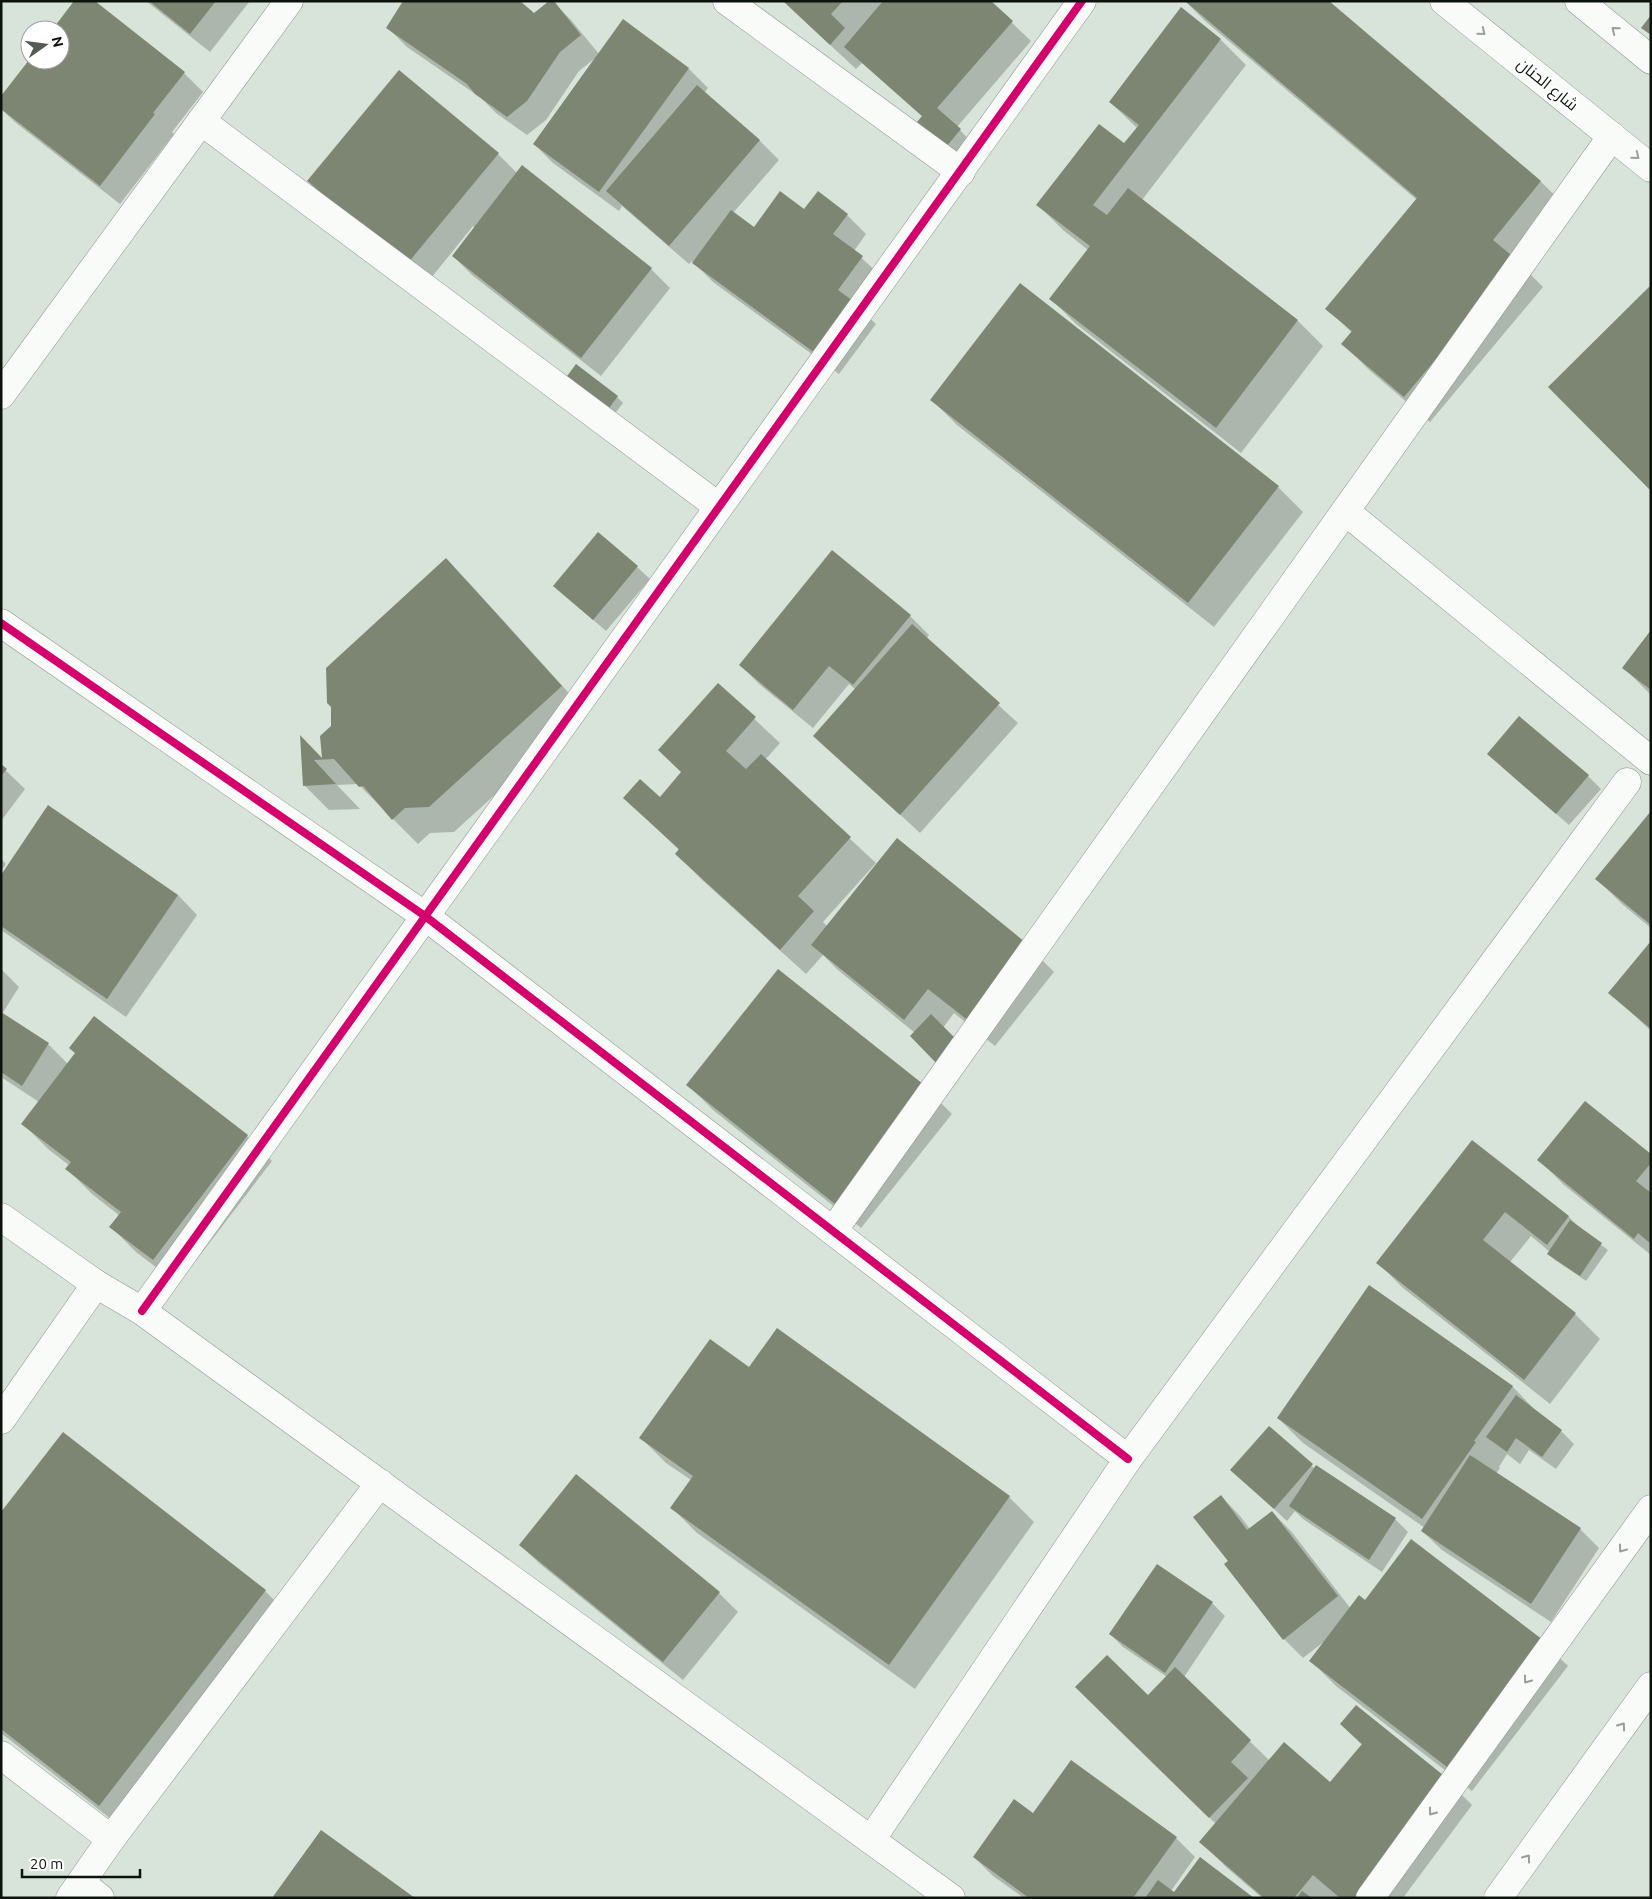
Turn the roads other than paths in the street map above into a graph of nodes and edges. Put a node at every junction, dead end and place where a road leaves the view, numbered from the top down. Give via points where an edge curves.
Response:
1 (288, 1) edge
2 (727, 1) edge
3 (1082, 1) edge
4 (1444, 1) edge
5 (1579, 1) edge
6 (1651, 60) edge
7 (201, 121) junction
8 (1612, 136) junction
9 (1651, 168) edge
10 (961, 172) junction
11 (6, 376) edge
12 (719, 507) junction
13 (1345, 511) junction
14 (1, 623) edge
15 (1651, 760) edge
16 (1627, 782) dead end
17 (425, 916) junction
18 (1, 1217) edge
19 (833, 1231) junction
20 (96, 1284) junction
21 (142, 1311) junction
22 (1, 1420) edge
23 (1128, 1459) junction
24 (380, 1483) junction
25 (1651, 1509) edge
26 (1651, 1686) edge
27 (1, 1756) edge
28 (111, 1839) junction
29 (872, 1840) junction
30 (84, 1893) edge
31 (951, 1898) edge
32 (1370, 1898) edge
33 (1498, 1898) edge

1 - 7 street
2 - 10 street
3 - 10 street
4 -> 8 street, شارع الحنان
6 -> 5 street
7 - 11 street
7 - 12 street
8 -> 9 street, شارع الحنان
8 - 13 street
10 - 12 street
12 - 17 street
13 - 15 street
13 - 19 street
14 - 17 street
16 - 23 street
17 - 19 street
17 - 21 street
18 - 20 street
19 - 23 street
20 - 21 street
20 - 22 street
21 - 24 street
23 - 29 street
24 - 28 street
24 - 29 street
25 -> 32 street
33 -> 26 street
27 - 28 street
28 - 30 street
29 - 31 street

